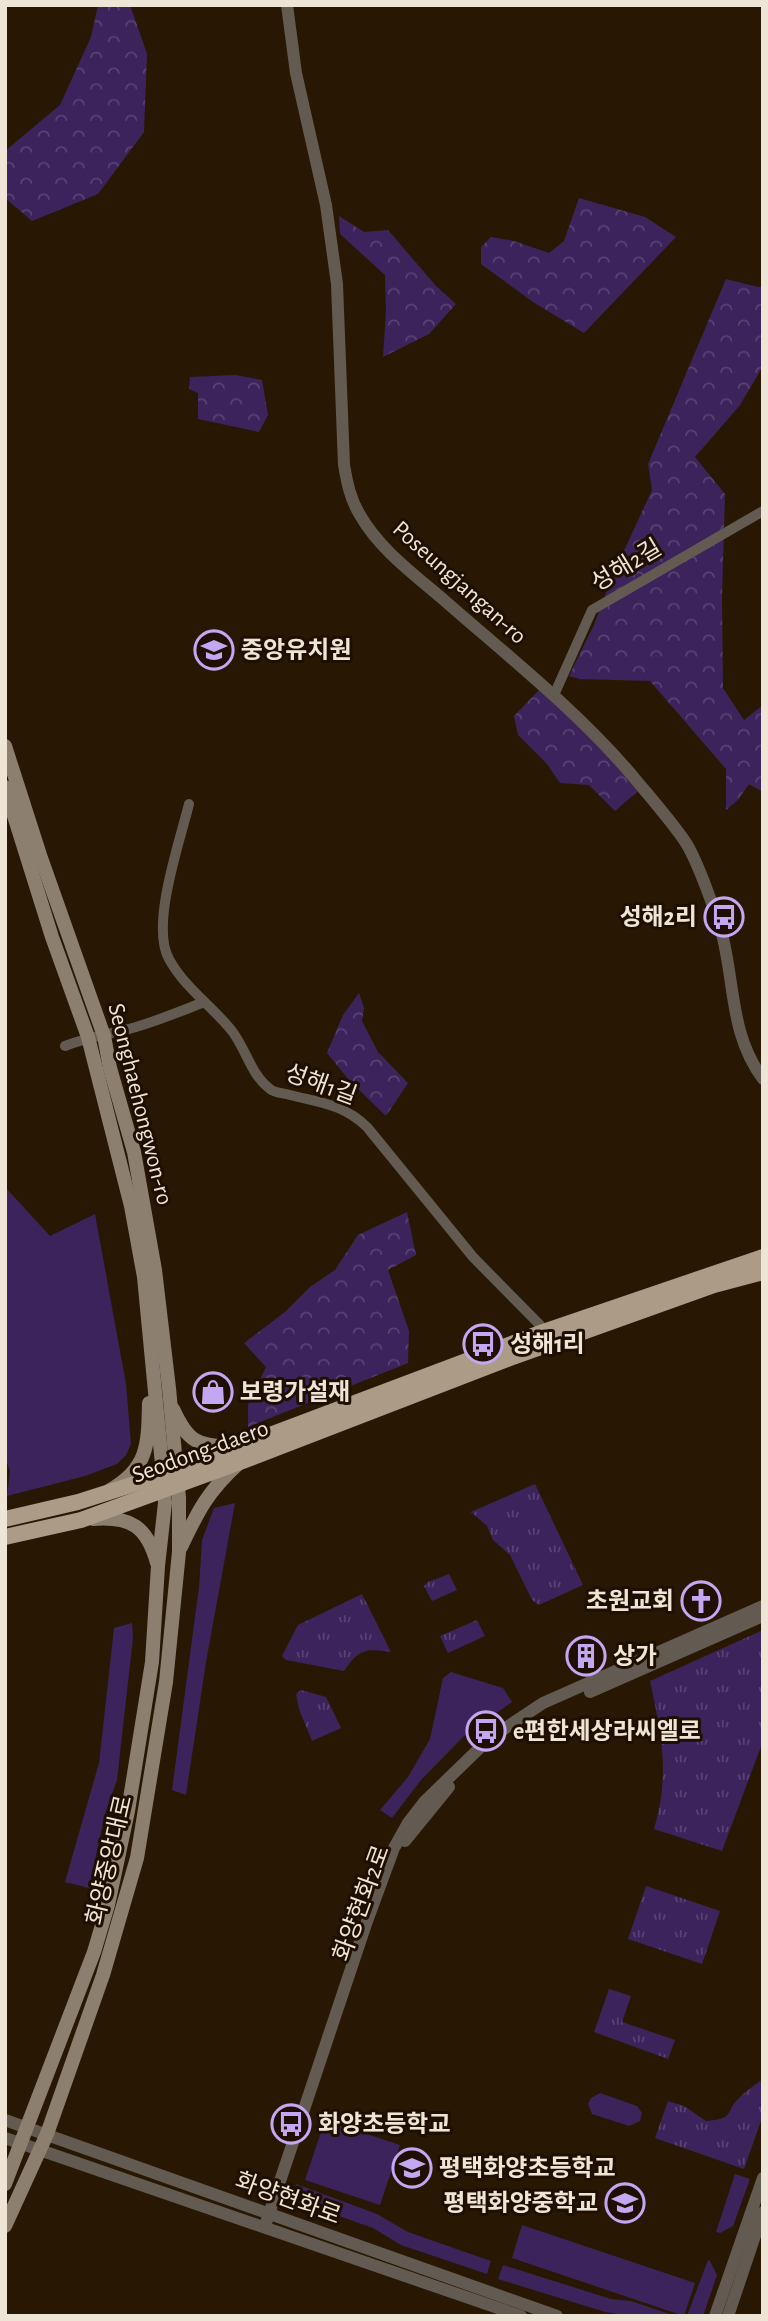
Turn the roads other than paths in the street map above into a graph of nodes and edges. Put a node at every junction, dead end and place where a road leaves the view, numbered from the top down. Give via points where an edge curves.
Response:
1 (287, 5) edge
2 (763, 511) edge
3 (554, 695) junction
4 (5, 746) edge
5 (5, 787) edge
6 (189, 804) dead end
7 (204, 1002) junction
8 (104, 1036) junction
9 (88, 1037) junction
10 (65, 1046) dead end
11 (763, 1079) edge
12 (763, 1257) edge
13 (763, 1272) edge
14 (543, 1332) junction
15 (152, 1346) junction
16 (168, 1399) junction
17 (239, 1455) junction
18 (170, 1480) junction
19 (100, 1496) junction
20 (5, 1519) edge
21 (81, 1520) junction
22 (5, 1537) edge
23 (179, 1552) junction
24 (158, 1566) junction
25 (763, 1606) edge
26 (763, 1616) edge
27 (5, 2120) edge
28 (29, 2128) junction
29 (47, 2134) junction
30 (5, 2138) edge
31 (22, 2144) junction
32 (40, 2151) junction
33 (763, 2178) edge
34 (5, 2184) edge
35 (763, 2212) edge
36 (270, 2221) junction
37 (5, 2226) edge
38 (521, 2316) edge
39 (557, 2316) edge
40 (715, 2316) edge
41 (727, 2316) edge

1 - 3 street, Poseungjangan-ro via 337,284 341,417 349,493 366,523 412,575
2 - 3 street, 성해2길 via 592,610
3 - 11 street, Poseungjangan-ro via 593,732 686,842 722,936 736,1024
4 - 8 main road, Seonghaehongwon-ro
5 - 9 main road, Seonghaehongwon-ro
6 - 7 street, 성해1길 via 164,904 163,940 168,959
7 - 8 street
7 - 14 street, 성해1길 via 233,1032 270,1090 337,1107 367,1127 473,1257
8 - 9 street
8 - 16 main road, Seonghaehongwon-ro via 145,1207
9 - 10 street
9 - 15 main road, Seonghaehongwon-ro via 131,1206
12 - 14 main road, Seodong-daero
13 - 17 main road, Seodong-daero via 714,1285
14 - 17 main road, Seodong-daero
15 - 18 main road, Seonghaehongwon-ro
15 - 19 main road via 145,1454 132,1473
16 - 17 main road via 189,1437
16 - 18 main road, Seonghaehongwon-ro
17 - 18 main road, Seodong-daero
17 - 23 main road via 205,1499
18 - 19 main road, Seodong-daero
18 - 21 main road, Seodong-daero
18 - 23 main road, 화양중앙대로
18 - 24 main road, 화양중앙대로
19 - 20 main road, Seodong-daero
21 - 22 main road, Seodong-daero
21 - 24 main road via 110,1518 134,1524 147,1538
23 - 29 main road, 화양중앙대로 via 166,1682 137,1858 103,1975
24 - 28 main road, 화양중앙대로 via 152,1661 108,1905
25 - 36 street, 화양현화2로 via 540,1705 489,1739 425,1801 394,1848 361,1936
26 - 36 street, 화양현화2로 via 547,1710 465,1769 427,1812 397,1858
27 - 28 street, 화양현화로
28 - 29 street, 화양현화로
28 - 31 main road, 화양중앙대로
29 - 32 main road, 화양중앙대로
29 - 36 street, 화양현화로
30 - 31 street
31 - 32 street
31 - 34 main road, 화양중앙대로
32 - 36 street
32 - 37 main road, 화양중앙대로
33 - 40 street
35 - 41 street
36 - 38 street
36 - 39 street, 화양현화로

